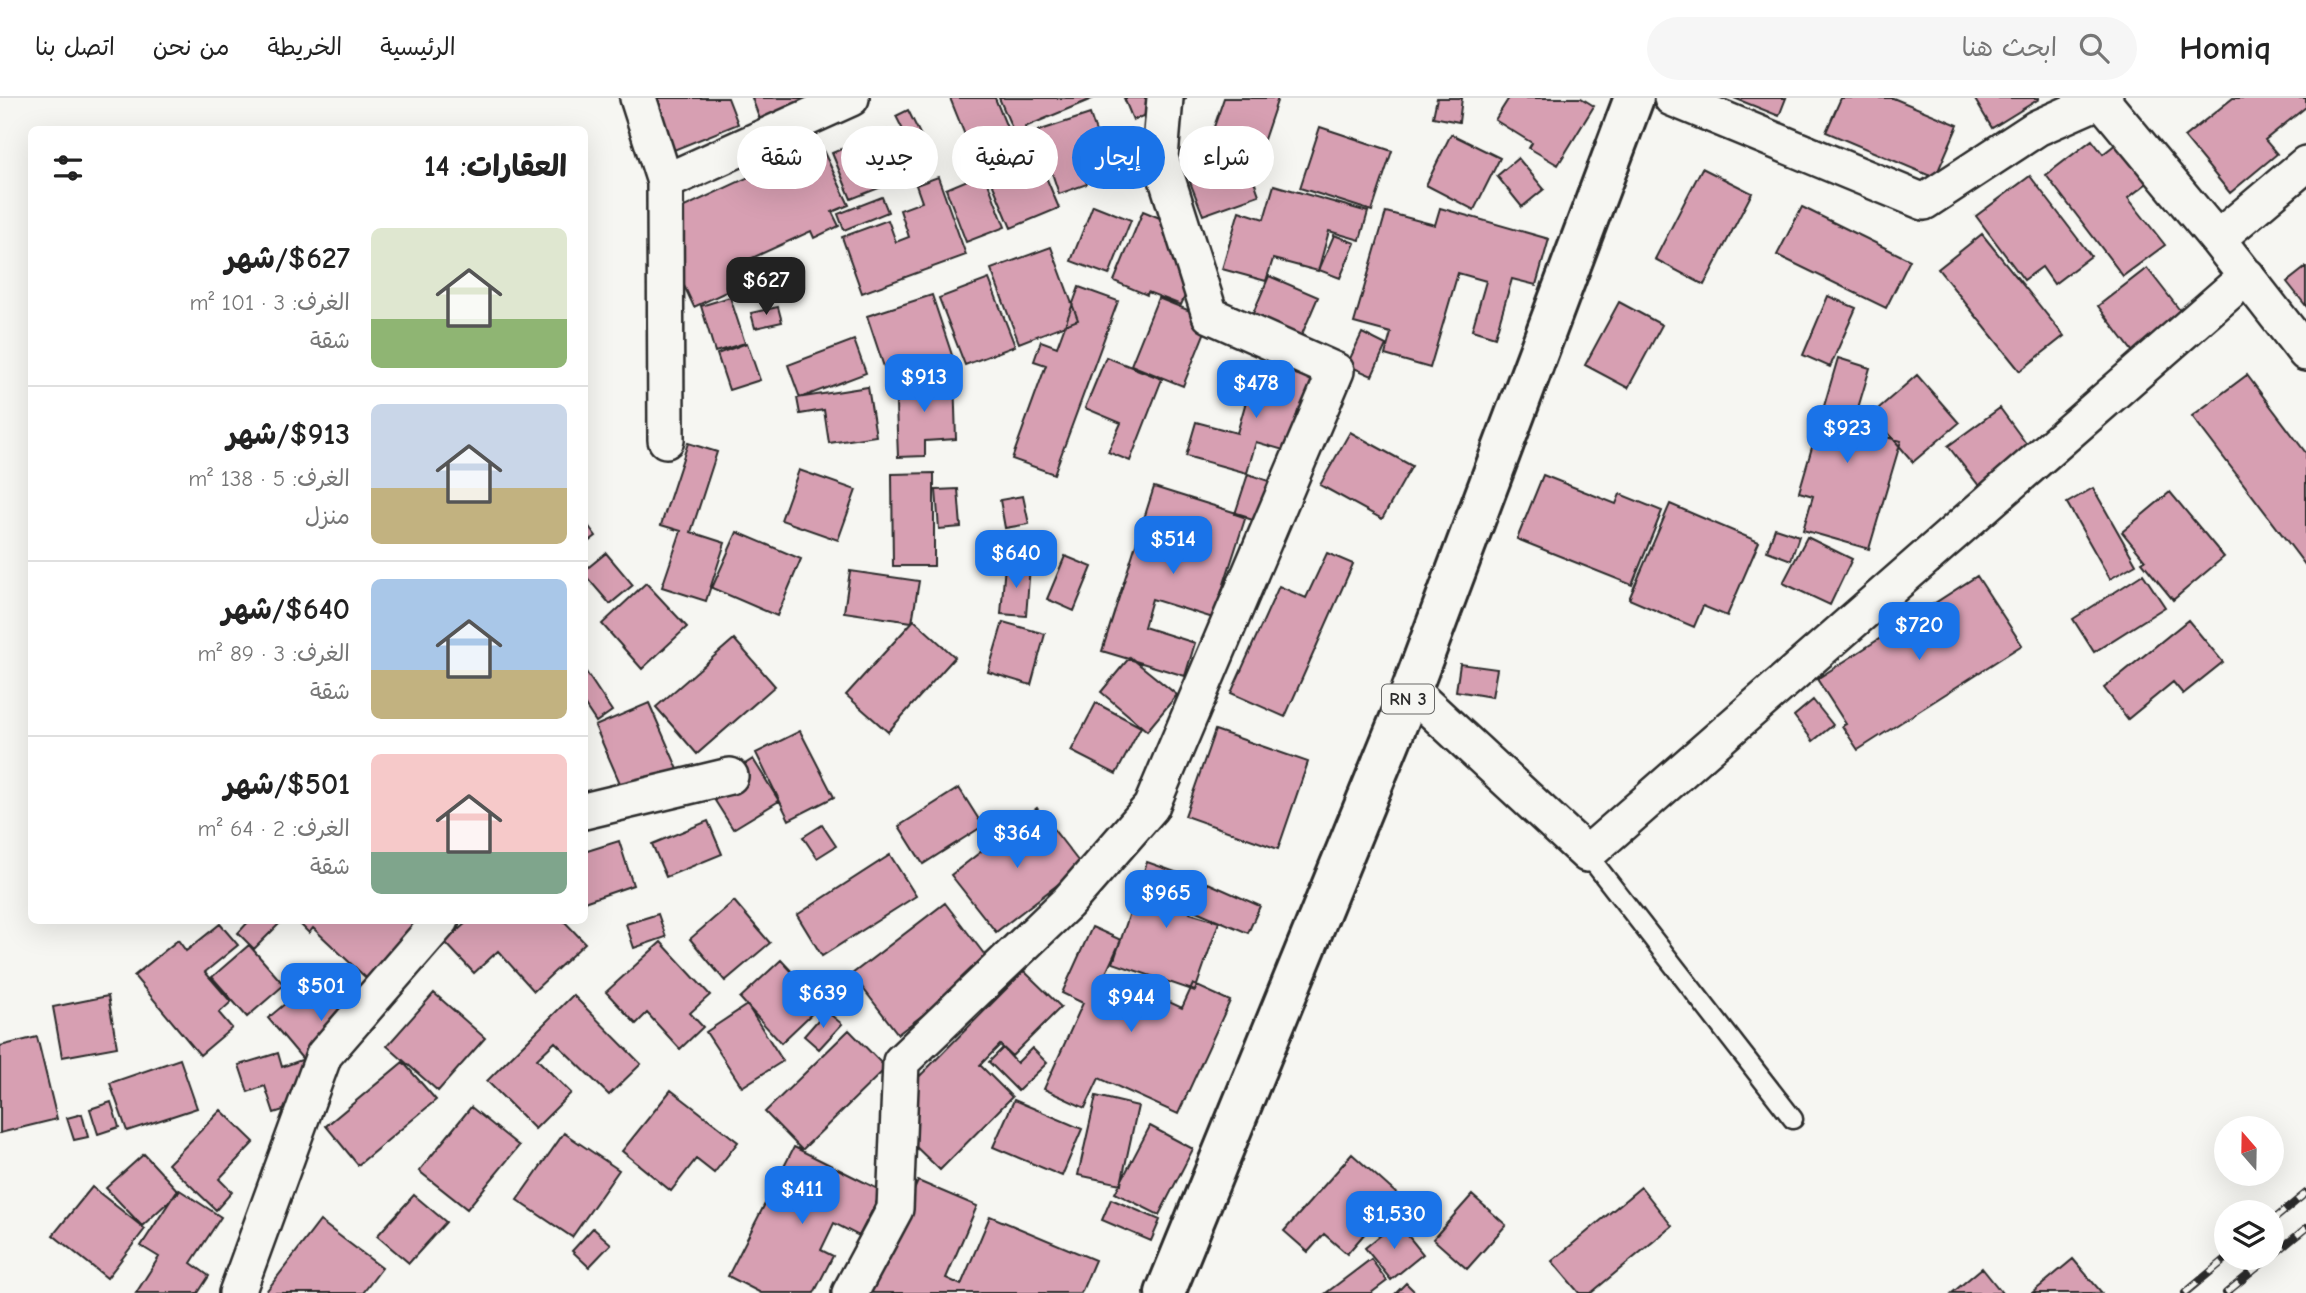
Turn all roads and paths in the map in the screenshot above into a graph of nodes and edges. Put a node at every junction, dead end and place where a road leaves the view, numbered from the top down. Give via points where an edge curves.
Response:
1 (638, 98) edge
2 (850, 98) edge
3 (1165, 98) edge
4 (1634, 98) edge
5 (1672, 98) edge
6 (2102, 99) edge
7 (2306, 164) edge
8 (665, 182) junction
9 (2217, 239) junction
10 (2247, 276) junction
11 (2306, 353) edge
12 (666, 440) dead end
13 (1411, 691) junction
14 (730, 776) dead end
15 (588, 810) edge
16 (1587, 854) junction
17 (438, 924) edge
18 (1793, 1119) dead end
19 (237, 1293) edge
20 (850, 1293) edge
21 (1166, 1293) edge

1 - 8 street
2 - 8 street
3 - 20 street via 1160,157 1210,315 1336,371 1151,807 1068,903 901,1062 895,1209
4 - 13 main road, RN 3
5 - 6 street via 1924,202 2037,128
6 - 9 street
7 - 9 street
8 - 12 street
9 - 10 street
10 - 11 street
10 - 16 street
13 - 16 street
13 - 21 main road, RN 3
14 - 15 street
16 - 18 lane
17 - 19 street via 324,1055

